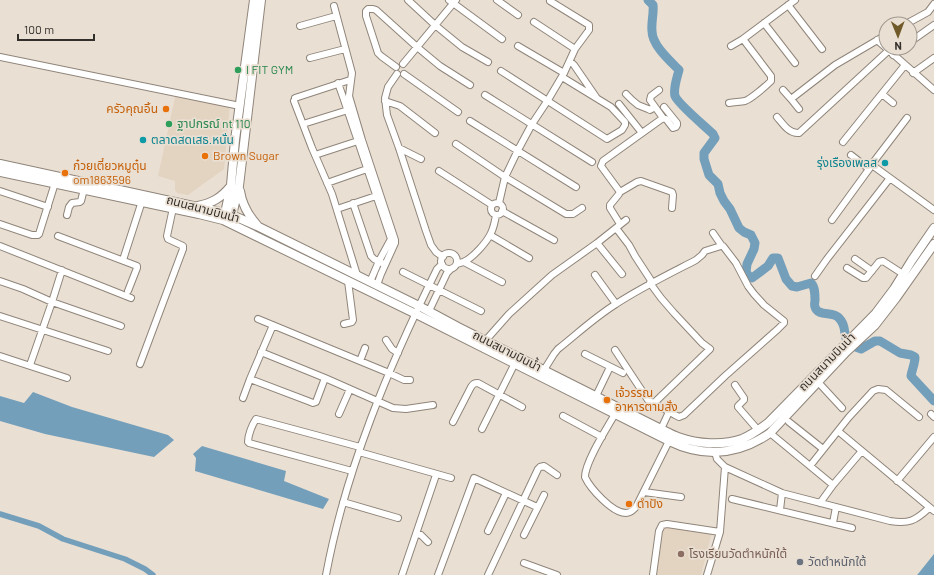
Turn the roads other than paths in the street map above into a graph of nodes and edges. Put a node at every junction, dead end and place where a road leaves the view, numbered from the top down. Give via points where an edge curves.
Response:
1 (254, 0) edge
2 (261, 0) edge
3 (408, 0) edge
4 (497, 0) edge
5 (795, 0) edge
6 (453, 1) edge
7 (550, 1) edge
8 (934, 4) edge
9 (788, 5) junction
10 (334, 6) dead end
11 (518, 15) dead end
12 (336, 16) junction
13 (918, 17) edge
14 (534, 22) dead end
15 (764, 23) junction
16 (435, 25) junction
17 (934, 25) edge
18 (300, 26) dead end
19 (918, 36) edge
20 (502, 39) dead end
21 (743, 39) junction
22 (877, 40) edge
23 (518, 46) dead end
24 (731, 46) dead end
25 (417, 47) junction
26 (345, 49) junction
27 (575, 49) junction
28 (822, 49) dead end
29 (888, 56) edge
30 (894, 56) edge
31 (0, 57) edge
32 (310, 58) dead end
33 (934, 58) edge
34 (570, 61) junction
35 (488, 62) dead end
36 (795, 63) dead end
37 (403, 64) junction
38 (905, 65) junction
39 (396, 67) junction
40 (501, 71) dead end
41 (913, 73) junction
42 (397, 74) junction
43 (404, 74) junction
44 (563, 75) junction
45 (350, 80) junction
46 (338, 83) junction
47 (470, 85) dead end
48 (659, 90) dead end
49 (783, 90) dead end
50 (934, 90) edge
51 (626, 94) dead end
52 (882, 94) junction
53 (485, 95) dead end
54 (346, 96) junction
55 (598, 99) junction
56 (792, 99) junction
57 (548, 100) junction
58 (385, 101) junction
59 (729, 103) dead end
60 (893, 103) dead end
61 (619, 104) dead end
62 (240, 106) junction
63 (655, 107) junction
64 (664, 107) dead end
65 (799, 109) dead end
66 (348, 110) junction
67 (458, 112) dead end
68 (777, 117) dead end
69 (664, 118) junction
70 (908, 118) dead end
71 (470, 121) dead end
72 (303, 124) junction
73 (532, 124) junction
74 (435, 133) dead end
75 (642, 133) junction
76 (360, 140) junction
77 (844, 142) dead end
78 (456, 144) dead end
79 (399, 148) junction
80 (518, 150) junction
81 (315, 154) junction
82 (852, 156) dead end
83 (421, 159) dead end
84 (592, 162) dead end
85 (0, 164) edge
86 (870, 167) junction
87 (367, 169) junction
88 (439, 171) dead end
89 (0, 172) edge
90 (505, 177) junction
91 (890, 178) junction
92 (55, 183) junction
93 (327, 183) junction
94 (235, 186) junction
95 (576, 187) dead end
96 (84, 189) junction
97 (0, 191) edge
98 (620, 192) junction
99 (376, 196) junction
100 (142, 201) junction
101 (354, 203) junction
102 (499, 204) junction
103 (492, 205) junction
104 (195, 206) junction
105 (48, 207) junction
106 (174, 208) junction
107 (382, 208) junction
108 (582, 208) dead end
109 (672, 208) dead end
110 (337, 209) junction
111 (934, 210) edge
112 (502, 211) junction
113 (67, 215) dead end
114 (496, 215) junction
115 (228, 218) junction
116 (626, 220) dead end
117 (832, 220) dead end
118 (0, 224) edge
119 (257, 226) junction
120 (618, 226) junction
121 (934, 228) edge
122 (713, 233) dead end
123 (490, 235) junction
124 (58, 236) dead end
125 (554, 240) dead end
126 (597, 243) junction
127 (934, 244) edge
128 (0, 246) edge
129 (722, 246) junction
130 (529, 258) dead end
131 (855, 259) dead end
132 (123, 260) junction
133 (442, 261) junction
134 (464, 262) junction
135 (382, 263) junction
136 (457, 264) junction
137 (847, 268) dead end
138 (451, 269) junction
139 (62, 270) junction
140 (872, 271) junction
141 (403, 272) dead end
142 (622, 274) dead end
143 (903, 274) junction
144 (357, 275) junction
145 (595, 276) dead end
146 (815, 276) dead end
147 (0, 281) edge
148 (348, 281) junction
149 (502, 282) dead end
150 (651, 283) junction
151 (377, 285) junction
152 (429, 285) junction
153 (367, 290) junction
154 (439, 290) junction
155 (128, 291) dead end
156 (379, 296) junction
157 (131, 298) dead end
158 (52, 302) junction
159 (616, 304) junction
160 (419, 306) junction
161 (429, 311) junction
162 (481, 311) dead end
163 (416, 314) junction
164 (0, 316) edge
165 (258, 319) dead end
166 (344, 324) dead end
167 (272, 325) junction
168 (121, 326) dead end
169 (42, 330) junction
170 (386, 340) dead end
171 (486, 340) junction
172 (854, 340) junction
173 (365, 348) dead end
174 (615, 350) dead end
175 (844, 350) junction
176 (108, 351) dead end
177 (261, 352) junction
178 (398, 353) junction
179 (585, 354) dead end
180 (0, 356) edge
181 (360, 361) junction
182 (515, 363) junction
183 (140, 364) dead end
184 (30, 365) junction
185 (610, 367) junction
186 (544, 370) junction
187 (389, 373) junction
188 (624, 373) dead end
189 (67, 378) dead end
190 (250, 378) junction
191 (325, 378) junction
192 (410, 380) dead end
193 (818, 382) junction
194 (735, 385) dead end
195 (350, 389) junction
196 (499, 394) junction
197 (596, 396) junction
198 (243, 398) dead end
199 (378, 401) junction
200 (654, 403) junction
201 (433, 405) dead end
202 (522, 407) dead end
203 (842, 408) dead end
204 (669, 412) junction
205 (338, 414) dead end
206 (615, 414) junction
207 (563, 416) dead end
208 (919, 417) dead end
209 (453, 422) dead end
210 (789, 422) dead end
211 (482, 429) dead end
212 (661, 429) junction
213 (758, 430) junction
214 (838, 431) junction
215 (770, 432) junction
216 (602, 437) junction
217 (934, 437) edge
218 (669, 441) junction
219 (823, 449) junction
220 (360, 450) junction
221 (715, 452) junction
222 (861, 452) junction
223 (810, 466) junction
224 (724, 467) junction
225 (352, 471) junction
226 (436, 475) junction
227 (557, 475) dead end
228 (451, 478) dead end
229 (897, 481) junction
230 (833, 485) junction
231 (506, 492) junction
232 (644, 492) junction
233 (782, 493) junction
234 (544, 495) dead end
235 (681, 497) dead end
236 (732, 500) dead end
237 (523, 501) junction
238 (343, 502) junction
239 (820, 503) junction
240 (538, 507) junction
241 (836, 507) junction
242 (780, 510) junction
243 (932, 510) edge
244 (398, 518) dead end
245 (833, 523) junction
246 (852, 528) dead end
247 (488, 531) dead end
248 (720, 532) junction
249 (416, 534) junction
250 (524, 535) dead end
251 (428, 542) dead end
252 (524, 563) dead end
253 (326, 575) edge
254 (402, 575) edge
255 (438, 575) edge
256 (488, 575) edge
257 (557, 575) edge
258 (653, 575) edge
259 (707, 575) edge

1 - 62 main road
2 - 94 main road
3 - 16 street
4 - 11 street
5 - 9 street
6 - 16 street
6 - 20 street
7 - 27 street via 589,25 589,30
8 - 13 street via 928,12
9 - 15 street
9 - 28 street
10 - 12 street
12 - 18 street
12 - 26 street
14 - 27 street
15 - 21 street
15 - 36 street
16 - 25 street
16 - 35 street via 462,47
17 - 19 street
21 - 24 street
21 - 59 street via 772,76 771,81 746,100
22 - 56 street via 835,65
23 - 44 street
25 - 37 street
25 - 39 street via 376,10 368,9 366,16 378,53
25 - 47 street via 440,66
26 - 32 street
26 - 45 street via 352,73
27 - 34 street
29 - 68 street via 799,133 789,131
30 - 38 street
31 - 62 street
33 - 41 street
34 - 44 street
34 - 55 street
37 - 39 street
37 - 43 street via 406,68
38 - 41 street
38 - 52 street
39 - 42 street
40 - 57 street
41 - 50 street
42 - 43 street
42 - 58 street via 388,87
43 - 67 street
44 - 55 street
44 - 57 street
45 - 46 street
45 - 54 street
46 - 54 street
46 - 72 street via 294,99
48 - 63 street via 650,98
49 - 56 street
51 - 63 street via 638,105 650,110
52 - 60 street
52 - 77 street
53 - 73 street
54 - 66 street
54 - 76 street
55 - 57 street via 611,107 626,125 607,138
56 - 65 street
57 - 73 street
58 - 74 street via 400,106
58 - 79 street via 387,115
61 - 75 street
62 - 94 main road via 235,140
63 - 69 street
64 - 69 street via 677,122 676,127 673,128
66 - 72 street
66 - 76 street
69 - 75 street
70 - 86 street
71 - 80 street
72 - 81 street
73 - 80 street
73 - 84 street
75 - 98 street via 603,161 601,166
76 - 81 street
76 - 87 street
76 - 107 street
78 - 90 street
79 - 83 street
79 - 133 street via 429,238
80 - 90 street
80 - 95 street
81 - 93 street
82 - 86 street
85 - 104 main road, ถนนสนามบินน้ำ
86 - 91 street
86 - 117 street
87 - 93 street
87 - 99 street
88 - 103 street
89 - 92 main road, ถนนสนามบินน้ำ
90 - 102 street
90 - 108 street via 566,214 572,214
91 - 111 street
91 - 146 street
92 - 96 main road, ถนนสนามบินน้ำ
92 - 105 street
93 - 110 street
94 - 104 main road via 212,202
94 - 115 main road
94 - 119 main road
96 - 100 main road, ถนนสนามบินน้ำ
96 - 113 street via 81,201 72,203
97 - 105 street
98 - 109 street via 643,181 672,192
98 - 120 street via 610,205
99 - 101 street
99 - 107 street
100 - 106 main road, ถนนสนามบินน้ำ
100 - 132 street
101 - 110 street
101 - 135 street via 371,256
102 - 103 street
102 - 112 street via 503,208
103 - 114 street via 491,211
104 - 115 main road, ถนนสนามบินน้ำ
105 - 118 street via 38,235
106 - 115 main road, ถนนสนามบินน้ำ
106 - 183 street via 167,236 183,248
107 - 135 street via 393,240
110 - 144 street
112 - 114 street
112 - 125 street
114 - 123 street
115 - 119 main road, ถนนสนามบินน้ำ
115 - 148 main road, ถนนสนามบินน้ำ
116 - 120 street
119 - 144 main road, ถนนสนามบินน้ำ
120 - 126 street
120 - 150 street
121 - 143 main road, ถนนสนามบินน้ำ
122 - 129 street
123 - 130 street
123 - 134 street via 476,253
124 - 132 street
126 - 142 street
126 - 171 street via 552,275 509,314
127 - 172 main road, ถนนสนามบินน้ำ via 875,325
128 - 139 street
129 - 150 street via 705,251 696,260
129 - 204 street via 736,262 749,288 784,323 684,415 679,417
131 - 140 street
132 - 155 street via 137,266
133 - 136 street via 447,254 452,254
133 - 138 street via 446,268
133 - 152 street
134 - 136 street
134 - 149 street
135 - 151 street
136 - 138 street
137 - 140 street via 863,278
138 - 154 street
139 - 157 street
139 - 158 street
140 - 143 street via 883,261
141 - 152 street
143 - 172 main road, ถนนสนามบินน้ำ via 894,290
144 - 151 main road, ถนนสนามบินน้ำ
145 - 159 street
147 - 158 street
148 - 153 main road, ถนนสนามบินน้ำ
148 - 166 street via 354,320
150 - 159 street
150 - 200 street via 674,313 710,349
151 - 153 main road
151 - 156 main road
151 - 160 main road, ถนนสนามบินน้ำ
152 - 154 street
152 - 160 street
153 - 156 main road, ถนนสนามบินน้ำ
154 - 161 street
154 - 162 street
156 - 163 main road, ถนนสนามบินน้ำ
158 - 168 street
158 - 169 street
159 - 186 street via 558,349
160 - 161 main road, ถนนสนามบินน้ำ
160 - 163 street
161 - 171 main road, ถนนสนามบินน้ำ
163 - 178 street
163 - 182 main road, ถนนสนามบินน้ำ
164 - 169 street
165 - 167 street
167 - 177 street
167 - 181 street
169 - 176 street
169 - 184 street
170 - 178 street
171 - 186 main road, ถนนสนามบินน้ำ
172 - 175 main road, ถนนสนามบินน้ำ
173 - 181 street
174 - 200 street via 648,400
175 - 193 main road, ถนนสนามบินน้ำ
175 - 213 main road, ถนนสนามบินน้ำ
177 - 190 street
177 - 191 street
178 - 187 street
179 - 185 street
180 - 184 street
181 - 187 street
182 - 196 street
182 - 206 main road, ถนนสนามบินน้ำ
184 - 189 street
185 - 188 street
185 - 197 street
186 - 197 main road, ถนนสนามบินน้ำ
187 - 192 street
187 - 199 street
190 - 191 street via 314,403
190 - 198 street
191 - 195 street
193 - 203 street
193 - 215 main road, ถนนสนามบินน้ำ
194 - 213 street via 744,398 738,407
195 - 199 street
195 - 205 street
196 - 202 street
196 - 209 street via 478,383 473,384
196 - 211 street
197 - 212 main road, ถนนสนามบินน้ำ
199 - 201 street via 393,408 406,409
199 - 220 street
200 - 204 street
204 - 212 street
206 - 216 street
206 - 218 main road, ถนนสนามบินน้ำ
207 - 216 street
208 - 214 street via 886,390 878,389
210 - 219 street
212 - 213 main road, ถนนสนามบินน้ำ via 678,437 710,443 727,443
214 - 219 street
214 - 222 street
215 - 221 main road, ถนนสนามบินน้ำ via 749,445
215 - 223 street
216 - 232 street via 585,476 596,494 616,510 630,513
217 - 229 street
218 - 221 main road, ถนนสนามบินน้ำ via 690,449
218 - 232 street
219 - 223 street
220 - 225 street
220 - 225 street via 256,419 253,424 249,443
220 - 226 street
221 - 224 street
222 - 229 street
222 - 230 street
223 - 230 street
224 - 233 street
224 - 248 street
225 - 238 street
226 - 228 street
226 - 249 street
227 - 237 street via 544,466 540,467
229 - 243 street
230 - 239 street
231 - 237 street
231 - 247 street
231 - 255 street via 474,478
232 - 235 street
233 - 239 street
233 - 242 street
234 - 240 street
236 - 242 street
237 - 240 street
237 - 256 street
238 - 244 street
238 - 253 street
239 - 241 street
240 - 250 street
241 - 243 street via 900,523 914,520
241 - 245 street
242 - 245 street
245 - 246 street
248 - 258 street via 662,525
248 - 259 street
249 - 251 street
249 - 254 street
252 - 257 street

